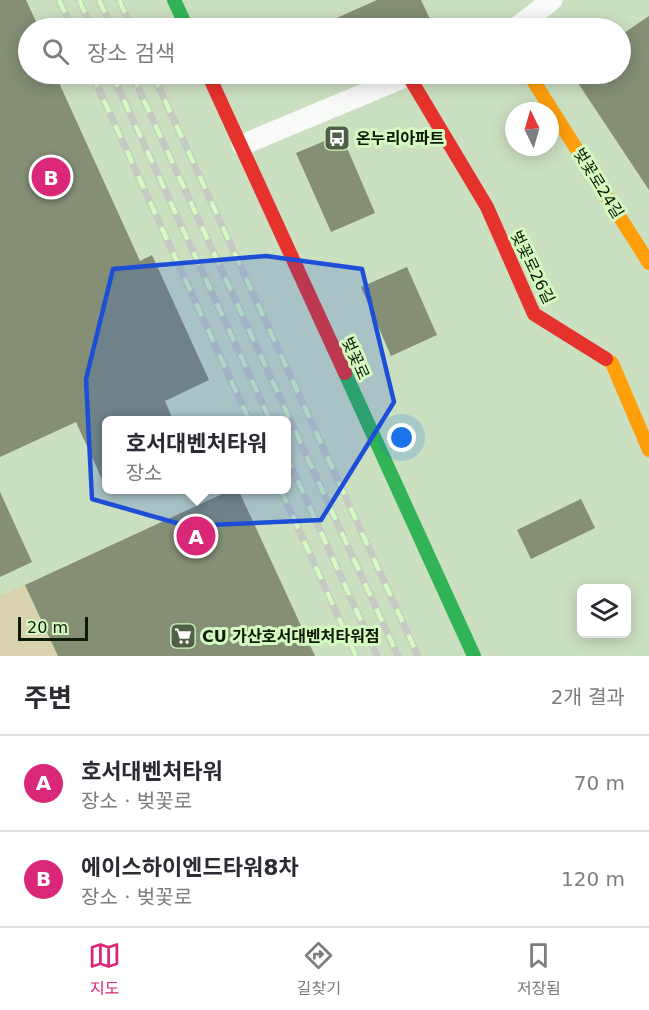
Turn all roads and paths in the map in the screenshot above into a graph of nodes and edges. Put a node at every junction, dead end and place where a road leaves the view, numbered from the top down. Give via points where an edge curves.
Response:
1 (174, 0) edge
2 (552, 0) edge
3 (183, 18) edge
4 (529, 18) edge
5 (213, 84) edge
6 (386, 84) edge
7 (416, 84) edge
8 (535, 84) edge
9 (242, 145) junction
10 (649, 263) edge
11 (649, 450) edge
12 (474, 656) edge

1 - 3 street
2 - 4 street
5 - 9 street, 벚꽃로
6 - 9 street
7 - 11 street, 벚꽃로26길 via 487,207 534,314 612,363
8 - 10 street, 벚꽃로24길
9 - 12 street, 벚꽃로

